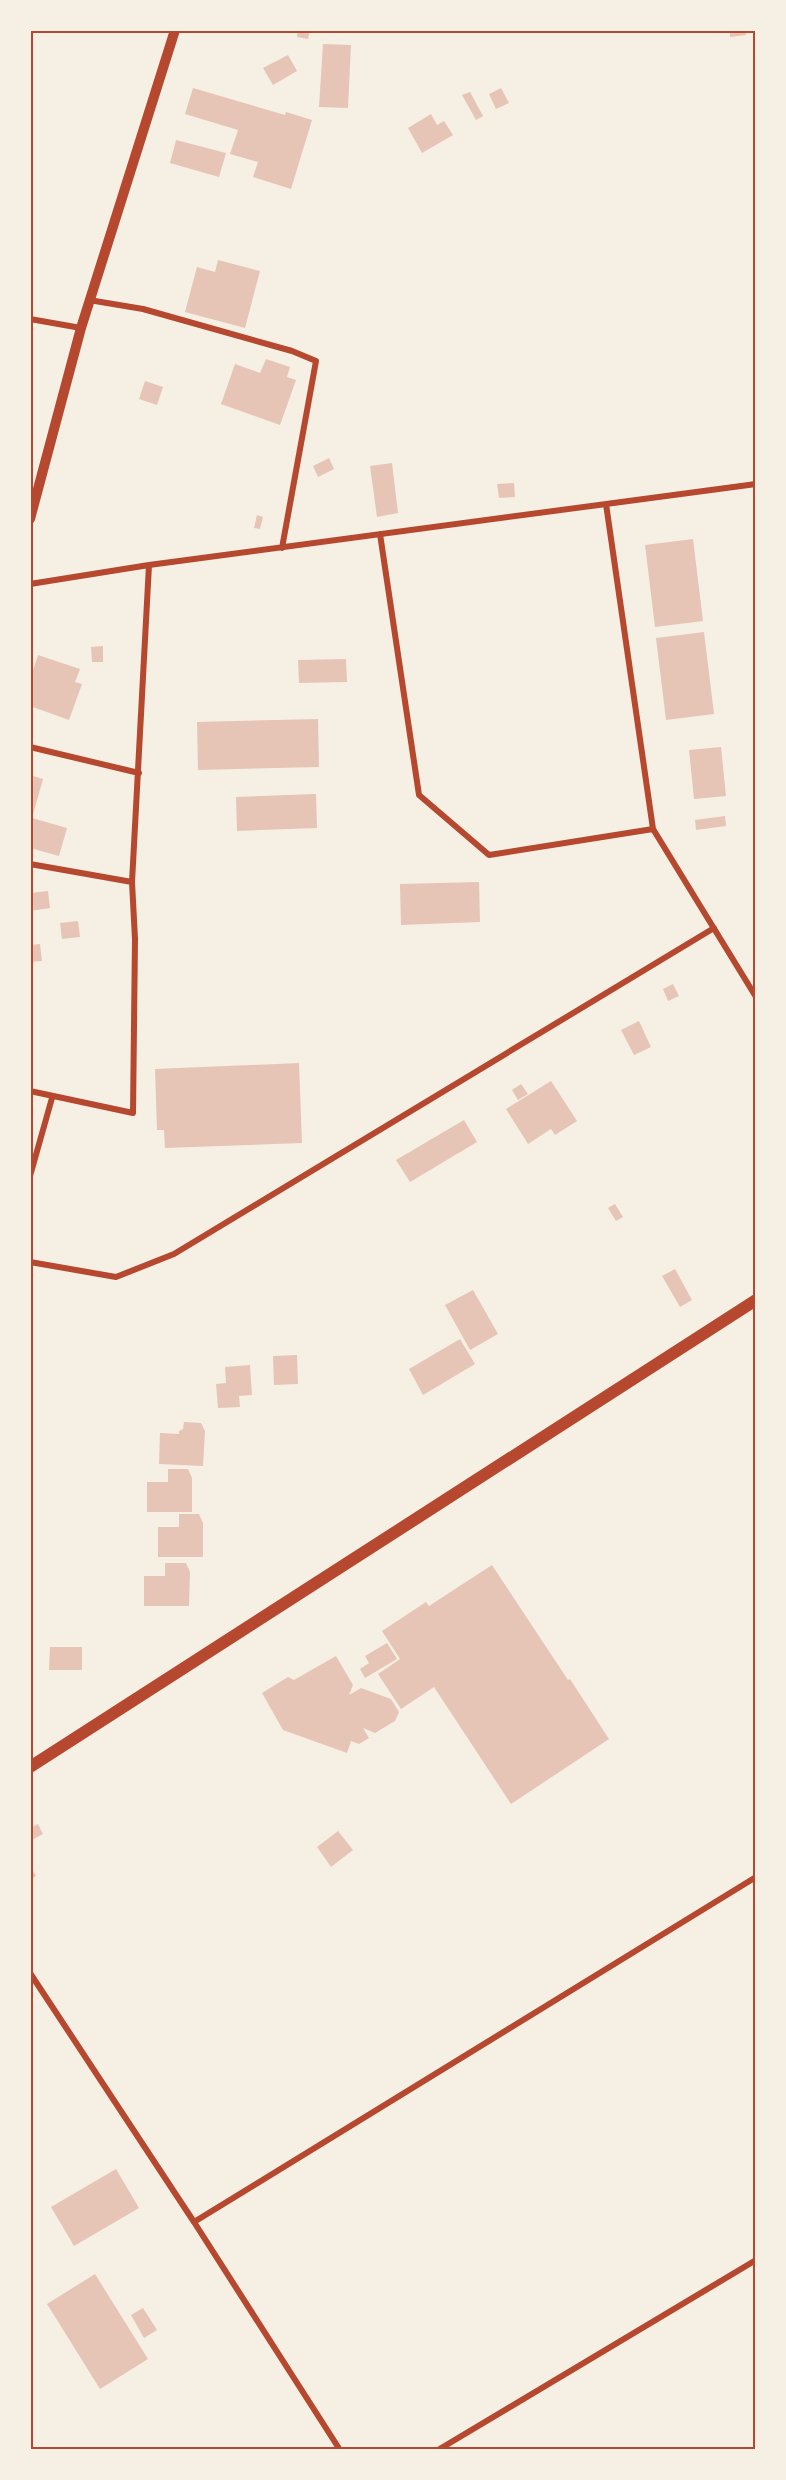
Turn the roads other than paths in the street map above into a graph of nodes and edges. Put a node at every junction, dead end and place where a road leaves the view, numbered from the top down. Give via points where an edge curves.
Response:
1 (175, 30) edge
2 (89, 300) junction
3 (30, 319) edge
4 (81, 328) junction
5 (756, 483) edge
6 (606, 504) junction
7 (30, 519) edge
8 (380, 534) junction
9 (282, 548) junction
10 (149, 565) junction
11 (30, 584) edge
12 (30, 747) edge
13 (139, 773) junction
14 (653, 829) junction
15 (30, 864) edge
16 (132, 882) junction
17 (714, 928) junction
18 (756, 997) edge
19 (30, 1091) edge
20 (52, 1098) junction
21 (30, 1176) edge
22 (30, 1262) edge
23 (756, 1300) edge
24 (30, 1767) edge
25 (756, 1877) edge
26 (30, 1973) edge
27 (194, 2222) junction
28 (756, 2260) edge
29 (340, 2450) edge
30 (438, 2450) edge

1 - 2 main road
2 - 4 main road
2 - 9 street via 143,309 292,351 316,362
3 - 4 street
4 - 7 main road
5 - 6 street
6 - 8 street
6 - 14 street
8 - 9 street
8 - 14 street via 419,795 489,855
9 - 10 street
10 - 11 street
10 - 13 street
12 - 13 street
13 - 16 street
14 - 17 street
15 - 16 street
16 - 20 street via 133,1113
17 - 18 street
17 - 22 street via 174,1254 116,1277
19 - 20 street
20 - 21 street
23 - 24 main road
25 - 27 street
26 - 27 street
27 - 29 street
28 - 30 street

